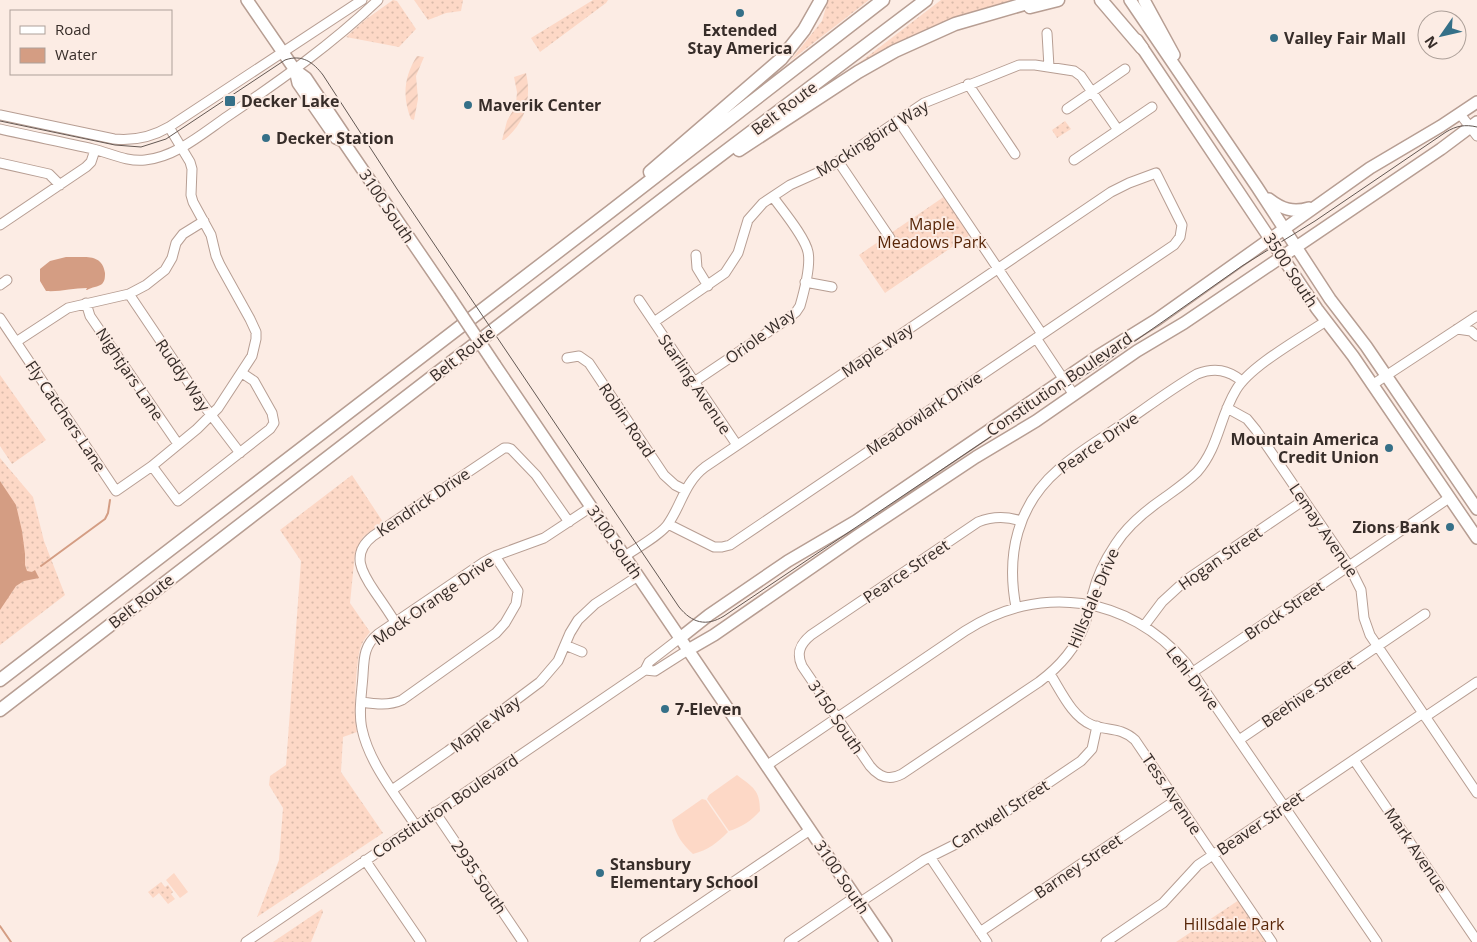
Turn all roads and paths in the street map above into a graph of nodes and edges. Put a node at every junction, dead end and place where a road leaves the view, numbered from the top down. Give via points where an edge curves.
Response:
1 (247, 0) edge
2 (362, 0) edge
3 (378, 0) edge
4 (816, 0) edge
5 (821, 0) edge
6 (883, 0) edge
7 (926, 0) edge
8 (1038, 0) edge
9 (1058, 0) edge
10 (1101, 0) edge
11 (1110, 0) edge
12 (1130, 0) edge
13 (1144, 0) edge
14 (1018, 7) junction
15 (1047, 33) dead end
16 (796, 41) junction
17 (1142, 48) junction
18 (283, 53) junction
19 (1049, 67) junction
20 (1125, 69) dead end
21 (295, 70) junction
22 (1179, 71) junction
23 (968, 84) junction
24 (1092, 92) junction
25 (1477, 102) edge
26 (1152, 107) dead end
27 (1067, 109) dead end
28 (1460, 114) junction
29 (0, 115) edge
30 (898, 120) junction
31 (169, 127) junction
32 (0, 129) edge
33 (1475, 129) edge
34 (1118, 130) junction
35 (182, 147) junction
36 (95, 150) junction
37 (1015, 154) dead end
38 (1074, 160) dead end
39 (838, 161) junction
40 (0, 163) edge
41 (689, 179) junction
42 (60, 185) junction
43 (1257, 187) junction
44 (773, 197) junction
45 (1316, 206) junction
46 (611, 211) junction
47 (204, 221) junction
48 (0, 225) edge
49 (1284, 228) junction
50 (890, 238) dead end
51 (1270, 239) junction
52 (1174, 245) joint
53 (1296, 247) junction
54 (696, 256) dead end
55 (1282, 257) junction
56 (998, 268) junction
57 (805, 282) junction
58 (708, 286) junction
59 (832, 287) dead end
60 (130, 294) junction
61 (639, 300) dead end
62 (86, 303) junction
63 (1477, 317) edge
64 (0, 318) edge
65 (1326, 321) junction
66 (654, 322) junction
67 (1457, 329) junction
68 (1039, 336) junction
69 (1477, 336) edge
70 (16, 342) junction
71 (567, 358) dead end
72 (242, 373) junction
73 (1386, 376) junction
74 (1064, 379) junction
75 (1242, 381) junction
76 (694, 382) junction
77 (1372, 385) junction
78 (1074, 395) junction
79 (1227, 408) junction
80 (211, 415) junction
81 (178, 444) junction
82 (737, 445) junction
83 (240, 453) junction
84 (152, 466) junction
85 (685, 490) junction
86 (1449, 498) junction
87 (1304, 500) junction
88 (592, 508) junction
89 (1477, 509) edge
90 (1021, 521) junction
91 (569, 522) junction
92 (668, 524) junction
93 (1477, 538) edge
94 (496, 556) junction
95 (624, 556) junction
96 (1349, 566) junction
97 (638, 576) junction
98 (1090, 605) junction
99 (1016, 607) junction
100 (1424, 614) dead end
101 (395, 622) junction
102 (1144, 626) junction
103 (680, 638) junction
104 (565, 645) junction
105 (1377, 646) junction
106 (800, 647) joint
107 (688, 650) junction
108 (582, 652) dead end
109 (645, 670) junction
110 (1193, 672) junction
111 (1050, 674) junction
112 (0, 680) edge
113 (1477, 682) edge
114 (362, 702) junction
115 (0, 710) edge
116 (1424, 715) junction
117 (837, 718) junction
118 (1097, 726) junction
119 (1239, 740) junction
120 (1354, 760) junction
121 (766, 766) junction
122 (887, 778) joint
123 (392, 790) junction
124 (1477, 793) edge
125 (1176, 800) junction
126 (1284, 807) junction
127 (436, 812) junction
128 (416, 826) junction
129 (810, 830) junction
130 (1213, 855) junction
131 (930, 857) junction
132 (365, 860) junction
133 (857, 900) junction
134 (980, 932) junction
135 (1477, 941) edge
136 (246, 942) edge
137 (420, 942) edge
138 (523, 942) edge
139 (644, 942) edge
140 (789, 942) edge
141 (886, 942) edge
142 (987, 942) edge
143 (1106, 942) edge
144 (1272, 942) edge
145 (1377, 942) edge

1 - 18 main road, 3100 South
2 - 18 street
3 - 21 street
4 - 16 highway
5 - 16 highway
6 - 46 highway, Belt Route
7 - 41 highway, Belt Route
8 - 14 highway
9 - 14 highway via 1041,6
10 - 17 highway
11 - 17 main road, 3500 South
12 - 22 main road, 3500 South
13 - 22 main road
14 - 41 highway via 955,24 895,51
15 - 19 street
16 - 46 highway via 775,64 667,156
17 - 51 main road, 3500 South
18 - 21 main road, 3100 South
18 - 31 street
19 - 23 street, Mockingbird Way via 1014,66
19 - 24 street, Mockingbird Way via 1076,71
20 - 24 street
21 - 35 street
21 - 88 main road, 3100 South, bridge via 306,78 339,126 343,141
22 - 43 main road, 3500 South
23 - 30 street, Mockingbird Way via 924,103
23 - 37 street
24 - 27 street
24 - 34 street, Mockingbird Way
25 - 28 main road, Constitution Boulevard
26 - 34 street
28 - 33 street
28 - 45 main road, Constitution Boulevard via 1370,168
29 - 31 street via 124,140 148,136
30 - 39 street, Mockingbird Way
30 - 56 street
31 - 35 street
32 - 36 street
33 - 53 main road, Constitution Boulevard
34 - 38 street
35 - 36 street via 161,157 144,160
35 - 47 street via 192,169 190,187 193,202
36 - 42 street via 89,164
39 - 44 street, Mockingbird Way
39 - 50 street
40 - 42 street via 49,174
41 - 115 highway, Belt Route
42 - 48 street
43 - 45 main road via 1287,210
43 - 49 main road, 3500 South
44 - 57 street, Oriole Way via 806,245 809,259
44 - 58 street, Mockingbird Way via 748,220 730,267
45 - 49 main road, Constitution Boulevard
46 - 112 highway, Belt Route
47 - 60 street via 179,239 161,274
47 - 72 street via 216,256 256,332 255,349
49 - 51 main road, Constitution Boulevard
49 - 53 main road, 3500 South
51 - 55 main road, 3500 South
51 - 74 main road, Constitution Boulevard via 1156,320
52 - 56 street, Maple Way via 1182,234 1182,225 1156,173 1117,189
52 - 68 street, Meadowlark Drive
53 - 55 main road, Constitution Boulevard
53 - 73 main road, 3500 South
54 - 58 street via 697,268
55 - 65 main road, 3500 South
55 - 78 main road, Constitution Boulevard
56 - 68 street
56 - 82 street, Maple Way
57 - 59 street
57 - 76 street, Oriole Way via 800,306 791,316
58 - 66 street, Mockingbird Way
60 - 62 street
60 - 80 street, Ruddy Way
61 - 66 street, Starling Avenue
62 - 70 street via 68,308
62 - 81 street, Nightjars Lane via 90,316
63 - 67 street
63 - 69 street
64 - 70 street, Fly Catchers Lane
65 - 75 street, Hillsdale Drive
65 - 77 main road, 3500 South
66 - 76 street, Starling Avenue
67 - 69 street via 1471,331
67 - 73 street
68 - 74 street
68 - 92 street, Meadowlark Drive via 730,544 722,547 710,545
70 - 84 street, Fly Catchers Lane via 116,491
71 - 85 street, Robin Road via 579,356 589,363 664,475
72 - 80 street
72 - 83 street via 256,384 274,423
73 - 77 street
73 - 89 main road, 3500 South
74 - 78 street
74 - 103 main road, Constitution Boulevard via 856,520 781,566
75 - 79 street, Hillsdale Drive
75 - 90 street, Pearce Drive via 1220,370 1192,377 1059,469 1040,489
76 - 82 street, Starling Avenue
77 - 86 main road, 3500 South
78 - 107 main road, Constitution Boulevard
79 - 87 street, Lemay Avenue via 1252,424
79 - 98 street, Hillsdale Drive via 1216,442 1202,466 1140,516 1116,543 1104,563
80 - 81 street
80 - 83 street, Ruddy Way
81 - 84 street
82 - 85 street, Maple Way via 700,470
83 - 84 street via 178,501
85 - 92 street, Maple Way
86 - 93 main road, 3500 South
86 - 96 street, Brock Street
87 - 96 street, Lemay Avenue
87 - 102 street, Hogan Street via 1186,580 1162,602
88 - 91 street, Mock Orange Drive
88 - 95 main road, 3100 South
90 - 99 street, Pearce Drive via 1012,567
90 - 106 street, Pearce Street via 998,517 978,522 811,635
91 - 94 street, Mock Orange Drive via 544,538
91 - 101 street, Kendrick Drive via 536,475 508,448 504,448 365,544 360,558 362,572
92 - 95 street, Maple Way
94 - 101 street, Mock Orange Drive
94 - 114 street via 518,594 503,626 402,700 384,704
95 - 97 main road, 3100 South
96 - 105 street, Lemay Avenue via 1359,583 1365,624
96 - 110 street, Brock Street
97 - 103 main road, 3100 South
97 - 104 street, Maple Way via 588,610 574,626
98 - 99 street, Lehi Drive via 1056,602
98 - 102 street, Lehi Drive via 1124,615
98 - 111 street, Hillsdale Drive via 1076,642
99 - 117 street, Lehi Drive via 973,626
100 - 105 street, Beehive Street
101 - 114 street, Mock Orange Drive via 374,637 366,648
102 - 110 street, Lehi Drive via 1172,647
103 - 107 main road, 3100 South
103 - 109 street, Constitution Boulevard via 649,662
104 - 108 street
104 - 123 street, Maple Way via 554,667 540,682
105 - 116 street, Lemay Avenue
105 - 119 street, Beehive Street
106 - 117 street, 3150 South via 802,666
107 - 109 street, Constitution Boulevard via 655,671
107 - 121 main road, 3100 South
109 - 127 street, Constitution Boulevard
110 - 119 street, Lehi Drive
111 - 118 street, Tess Avenue via 1079,716
111 - 122 street, Hillsdale Drive via 905,772 895,778
113 - 116 street, Beaver Street
114 - 123 street, Mock Orange Drive via 363,734 382,777
116 - 120 street, Beaver Street
116 - 124 street, Lemay Avenue
117 - 121 street, Lehi Drive
117 - 122 street, 3150 South via 873,771
118 - 125 street, Tess Avenue via 1132,737
118 - 131 street, Cantwell Street via 1092,749 1085,758 959,844
119 - 126 street, Lehi Drive
120 - 126 street, Beaver Street
120 - 135 street, Mark Avenue
121 - 129 main road, 3100 South
123 - 128 street, Mock Orange Drive
125 - 130 street, Tess Avenue
125 - 134 street, Barney Street
126 - 130 street, Beaver Street
126 - 145 street, Lehi Drive
127 - 128 street, Constitution Boulevard
127 - 138 street, 2935 South
128 - 132 street, Constitution Boulevard
129 - 133 main road, 3100 South
129 - 139 street
130 - 143 street, Beaver Street via 1193,870 1163,903
130 - 144 street, Tess Avenue
131 - 133 street, Cantwell Street
131 - 134 street
132 - 136 street, Constitution Boulevard
132 - 137 street
133 - 140 street, Cantwell Street
133 - 141 main road, 3100 South
134 - 142 street

